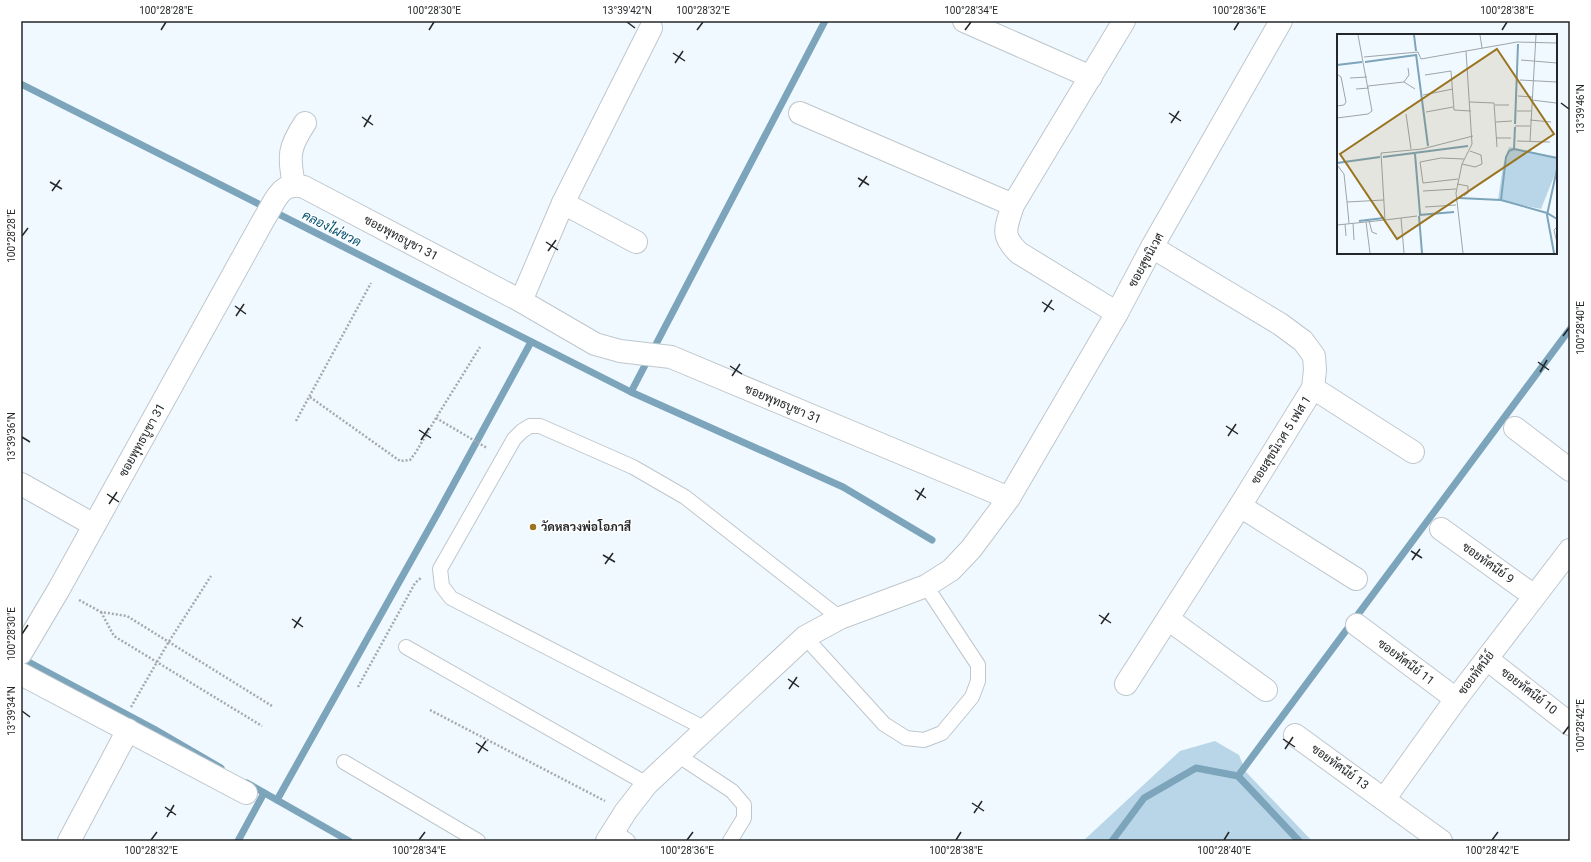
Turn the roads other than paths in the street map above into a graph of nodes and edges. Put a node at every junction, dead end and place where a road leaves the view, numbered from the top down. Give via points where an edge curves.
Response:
1 (964, 21) edge
2 (1124, 21) edge
3 (1281, 21) edge
4 (651, 28) dead end
5 (1091, 78) junction
6 (800, 113) dead end
7 (305, 123) dead end
8 (294, 184) junction
9 (563, 203) junction
10 (1013, 206) junction
11 (636, 242) dead end
12 (1152, 247) junction
13 (521, 301) junction
14 (1117, 313) junction
15 (1313, 388) junction
16 (1515, 428) dead end
17 (1413, 452) dead end
18 (1570, 470) edge
19 (21, 484) edge
20 (1010, 498) junction
21 (1240, 506) junction
22 (94, 525) junction
23 (1441, 529) dead end
24 (1570, 550) edge
25 (1356, 579) dead end
26 (926, 586) junction
27 (1534, 596) junction
28 (840, 618) junction
29 (1168, 619) junction
30 (1357, 625) dead end
31 (805, 638) junction
32 (406, 647) dead end
33 (22, 652) edge
34 (1487, 659) junction
35 (21, 674) edge
36 (1126, 684) dead end
37 (1266, 690) dead end
38 (1456, 699) junction
39 (128, 721) junction
40 (1570, 724) edge
41 (706, 729) junction
42 (1295, 735) dead end
43 (679, 756) junction
44 (344, 762) dead end
45 (647, 784) junction
46 (246, 793) dead end
47 (1385, 798) junction
48 (616, 838) edge
49 (69, 841) edge
50 (478, 841) edge
51 (730, 841) edge
52 (1441, 841) edge

1 - 5 street
2 - 5 street
3 - 12 street, ซอยสุขนิเวศ
4 - 9 street
5 - 10 street
6 - 10 street
7 - 8 street via 290,150
8 - 13 street, ซอยพุทธบูชา 31
8 - 22 street, ซอยพุทธบูชา 31 via 284,188 264,219
9 - 11 street
9 - 13 street
10 - 14 street via 1005,230 1008,243 1019,253
12 - 14 street, ซอยสุขนิเวศ
12 - 15 street, ซอยสุขนิเวศ 5 เฟส 1 via 1280,324 1303,341 1314,356
13 - 20 street, ซอยพุทธบูชา 31 via 595,344 620,351 671,357
14 - 20 street, ซอยสุขนิเวศ
15 - 17 street
15 - 21 street, ซอยสุขนิเวศ 5 เฟส 1
16 - 18 street
19 - 22 street
20 - 26 street, ซอยสุขนิเวศ via 971,549 951,570
21 - 25 street
21 - 29 street, ซอยสุขนิเวศ 5 เฟส 1
22 - 33 street, ซอยพุทธบูชา 31
23 - 27 street, ซอยทัศนีย์ 9
24 - 27 street, ซอยทัศนีย์
26 - 28 street, ซอยสุขนิเวศ
26 - 31 lane via 978,665 978,681 972,697 942,733 924,740 906,738 884,724
27 - 34 street, ซอยทัศนีย์
28 - 31 street, ซอยสุขนิเวศ
28 - 41 lane via 685,497 633,467 540,426 530,426 522,431 514,439 440,569 442,586 452,598
29 - 36 street, ซอยสุขนิเวศ 5 เฟส 1
29 - 37 street
30 - 38 street, ซอยทัศนีย์ 11
31 - 41 street, ซอยสุขนิเวศ
32 - 45 lane
34 - 38 street, ซอยทัศนีย์
34 - 40 street, ซอยทัศนีย์ 10
35 - 39 street
38 - 47 street, ซอยทัศนีย์
39 - 46 street
39 - 49 street
41 - 43 street, ซอยสุขนิเวศ
42 - 47 street, ซอยทัศนีย์ 13
43 - 45 street, ซอยสุขนิเวศ
43 - 51 lane via 732,791 744,805 744,818
44 - 50 lane
45 - 48 street, ซอยสุขนิเวศ via 626,811
47 - 52 street, ซอยทัศนีย์ 13

